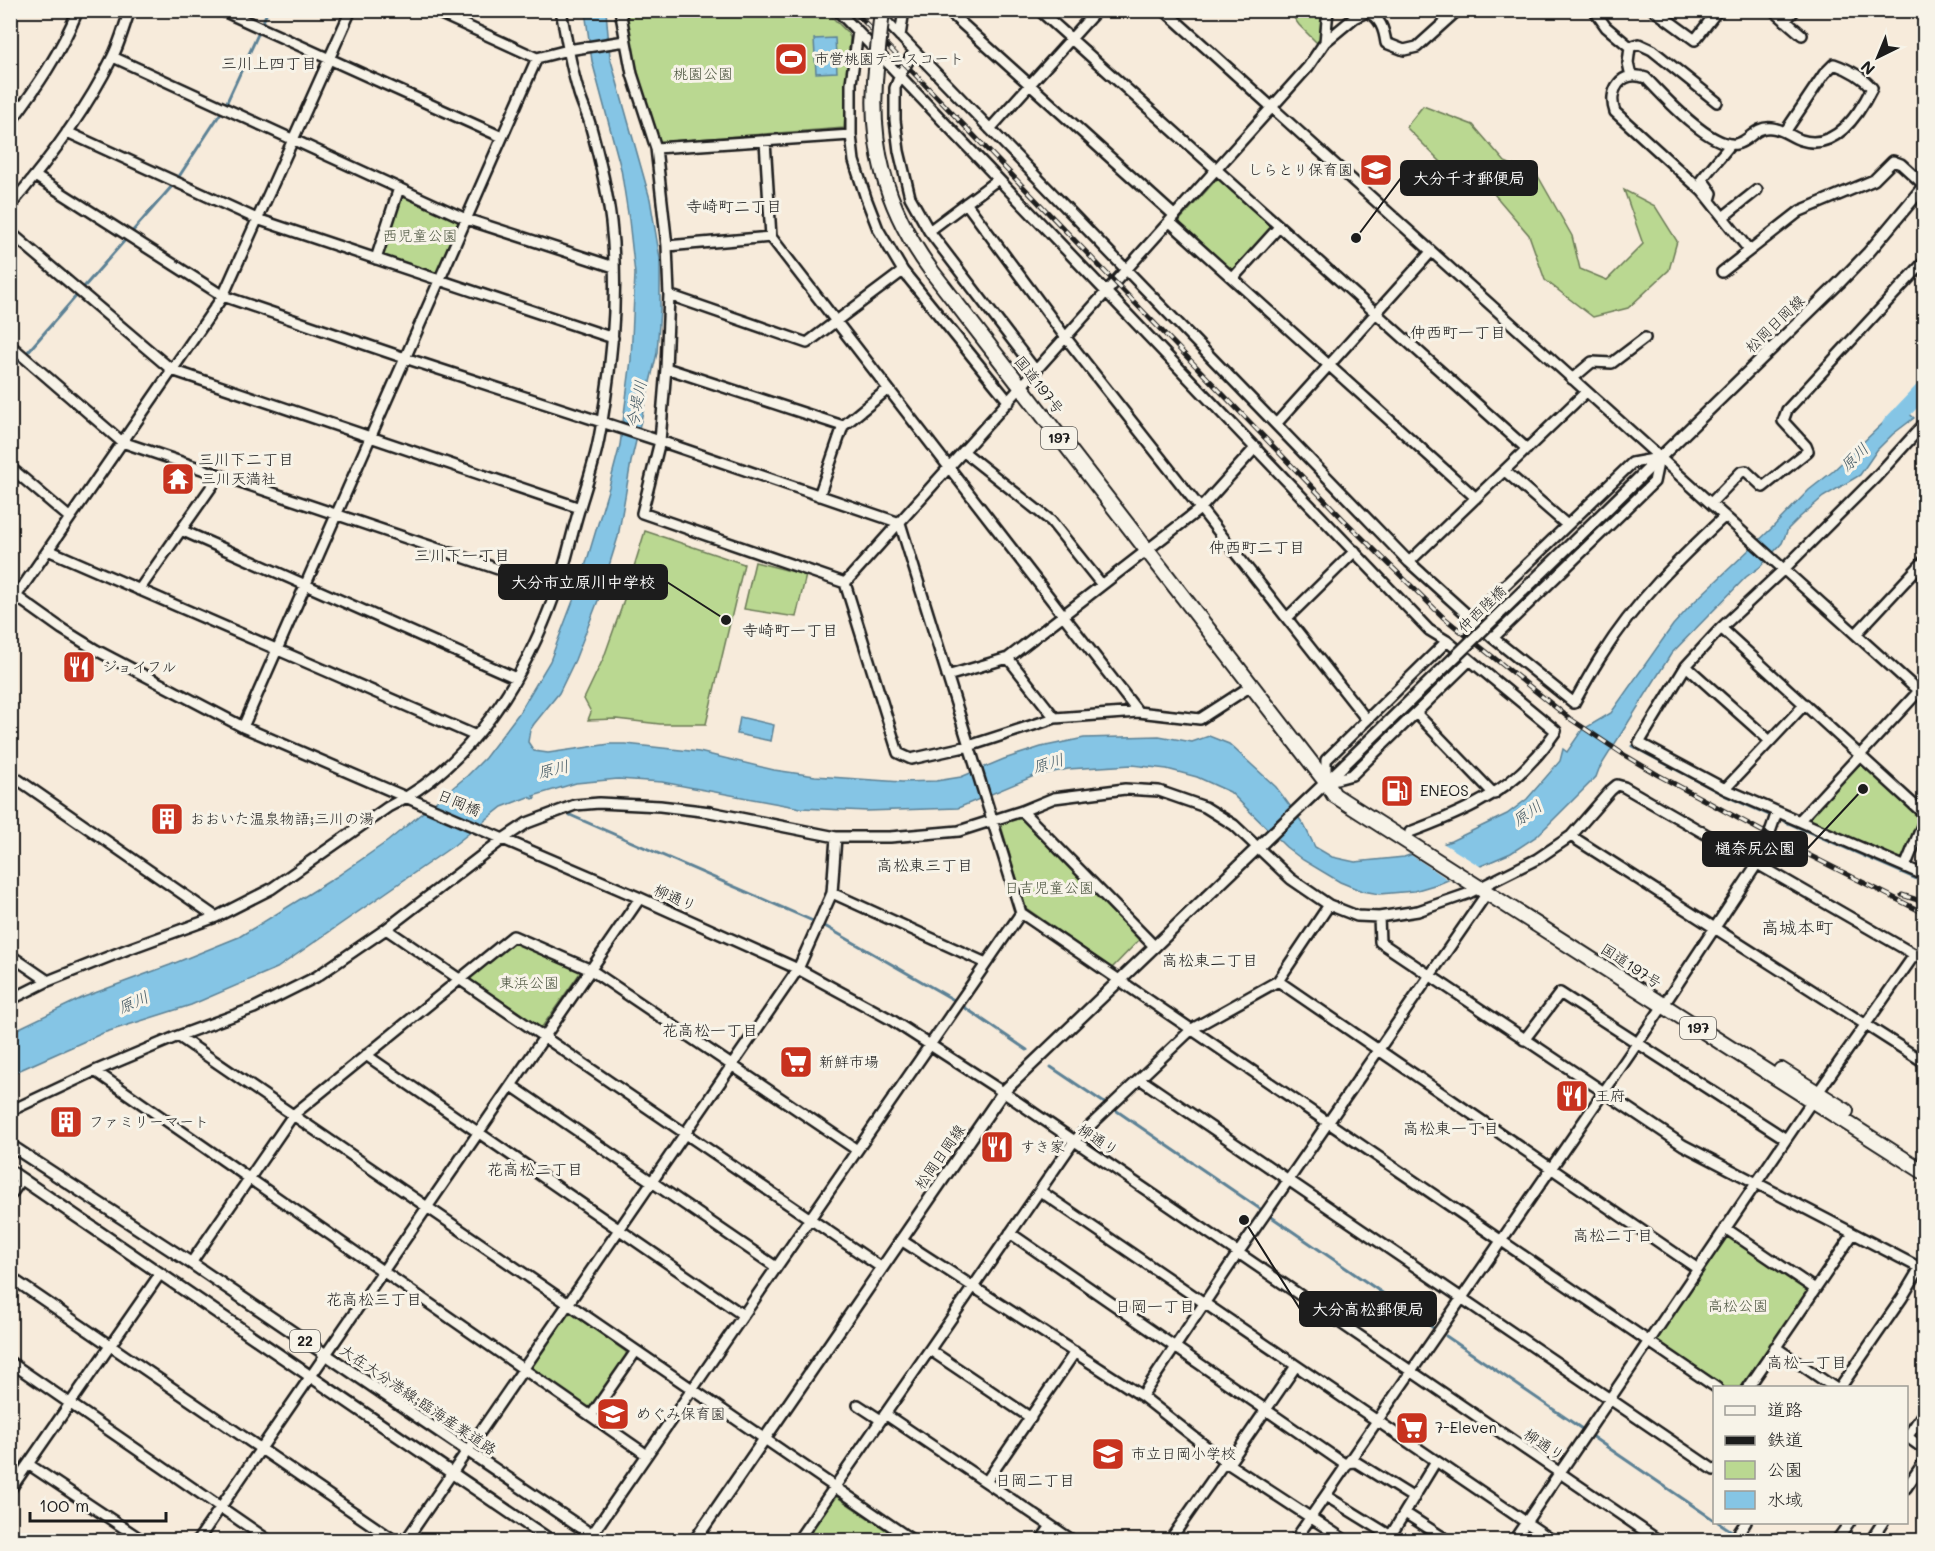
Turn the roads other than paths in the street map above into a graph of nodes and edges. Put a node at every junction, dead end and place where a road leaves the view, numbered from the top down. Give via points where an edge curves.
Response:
1 (78, 10) edge
2 (130, 10) edge
3 (221, 10) edge
4 (351, 10) edge
5 (432, 10) edge
6 (561, 10) edge
7 (620, 10) edge
8 (837, 10) edge
9 (875, 10) edge
10 (882, 10) edge
11 (904, 10) edge
12 (947, 10) edge
13 (1039, 10) edge
14 (1097, 10) edge
15 (1164, 10) edge
16 (1328, 10) edge
17 (1458, 10) edge
18 (1594, 10) edge
19 (1654, 10) edge
20 (1718, 10) edge
21 (1773, 10) edge
22 (1795, 10) edge
23 (1785, 21) junction
24 (858, 31) junction
25 (1802, 35) dead end
26 (900, 36) junction
27 (1071, 39) junction
28 (620, 42) junction
29 (1325, 42) junction
30 (1630, 47) junction
31 (568, 50) junction
32 (914, 51) junction
33 (113, 57) junction
34 (537, 58) junction
35 (329, 60) junction
36 (900, 75) junction
37 (1631, 76) junction
38 (1030, 85) junction
39 (1717, 102) dead end
40 (1272, 108) junction
41 (10, 123) edge
42 (990, 129) junction
43 (67, 132) junction
44 (1785, 132) junction
45 (851, 135) junction
46 (502, 137) junction
47 (293, 140) junction
48 (765, 141) junction
49 (1731, 144) junction
50 (656, 148) junction
51 (1216, 170) junction
52 (35, 176) junction
53 (997, 180) junction
54 (1924, 185) edge
55 (399, 188) junction
56 (1757, 190) dead end
57 (1710, 200) junction
58 (966, 203) junction
59 (10, 206) edge
60 (1723, 217) junction
61 (257, 219) junction
62 (466, 219) junction
63 (1173, 219) junction
64 (1279, 227) junction
65 (929, 231) junction
66 (10, 232) edge
67 (771, 237) junction
68 (667, 246) junction
69 (1749, 250) junction
70 (1431, 252) junction
71 (376, 259) junction
72 (1924, 262) edge
73 (614, 267) junction
74 (903, 270) junction
75 (1127, 270) junction
76 (1722, 272) dead end
77 (1233, 278) junction
78 (440, 280) junction
79 (1106, 293) junction
80 (669, 295) junction
81 (223, 296) junction
82 (1376, 313) junction
83 (836, 321) junction
84 (613, 338) junction
85 (1065, 338) junction
86 (1645, 338) dead end
87 (10, 345) edge
88 (405, 358) junction
89 (1329, 365) junction
90 (666, 368) junction
91 (172, 370) junction
92 (1036, 371) junction
93 (1572, 379) junction
94 (1021, 388) junction
95 (888, 389) junction
96 (1586, 392) junction
97 (1009, 402) junction
98 (602, 422) junction
99 (1276, 424) junction
100 (1924, 424) edge
101 (843, 426) junction
102 (370, 437) junction
103 (660, 441) junction
104 (122, 442) junction
105 (1256, 447) junction
106 (1527, 449) junction
107 (964, 452) junction
108 (1659, 458) junction
109 (10, 467) edge
110 (949, 468) junction
111 (1504, 471) junction
112 (219, 476) junction
113 (1640, 477) joint
114 (819, 496) junction
115 (1476, 498) junction
116 (1711, 503) junction
117 (580, 508) junction
118 (1200, 509) junction
119 (336, 515) junction
120 (1725, 516) junction
121 (70, 518) junction
122 (900, 524) junction
123 (1567, 525) junction
124 (181, 530) junction
125 (48, 550) junction
126 (1146, 550) junction
127 (1355, 550) junction
128 (1924, 561) edge
129 (1409, 562) junction
130 (1781, 566) junction
131 (845, 583) junction
132 (305, 585) junction
133 (1102, 585) junction
134 (557, 589) junction
135 (139, 590) junction
136 (12, 598) edge
137 (1063, 615) junction
138 (1287, 618) junction
139 (1471, 618) junction
140 (1721, 628) junction
141 (1856, 634) junction
142 (1493, 638) junction
143 (1447, 641) junction
144 (277, 650) junction
145 (1008, 658) junction
146 (1470, 660) junction
147 (1686, 666) junction
148 (947, 676) junction
149 (516, 678) junction
150 (1251, 686) junction
151 (1922, 694) edge
152 (1804, 704) junction
153 (1138, 712) junction
154 (1416, 713) junction
155 (1055, 718) junction
156 (1366, 720) junction
157 (243, 727) junction
158 (476, 736) junction
159 (1770, 741) junction
160 (969, 746) junction
161 (1860, 755) junction
162 (10, 774) edge
163 (1326, 782) junction
164 (1725, 789) junction
165 (1494, 794) junction
166 (408, 798) junction
167 (1022, 811) junction
168 (1778, 812) junction
169 (1924, 814) edge
170 (992, 820) junction
171 (1799, 821) junction
172 (1924, 821) edge
173 (484, 831) joint
174 (1571, 836) junction
175 (836, 837) junction
176 (503, 839) junction
177 (1416, 840) junction
178 (1258, 848) junction
179 (1757, 864) junction
180 (1905, 867) junction
181 (1924, 875) edge
182 (1481, 885) junction
183 (832, 893) junction
184 (640, 898) junction
185 (1329, 905) junction
186 (1021, 913) junction
187 (1379, 917) junction
188 (216, 918) junction
189 (1715, 928) junction
190 (386, 930) junction
191 (1155, 947) junction
192 (1915, 954) junction
193 (10, 955) edge
194 (1924, 960) edge
195 (986, 963) junction
196 (798, 969) junction
197 (591, 970) junction
198 (1430, 976) junction
199 (460, 980) junction
200 (48, 981) junction
201 (1120, 981) junction
202 (1278, 981) junction
203 (10, 999) edge
204 (1665, 1002) junction
205 (1865, 1024) junction
206 (1192, 1029) junction
207 (178, 1036) junction
208 (544, 1038) junction
209 (1524, 1040) junction
210 (1638, 1042) junction
211 (930, 1044) junction
212 (1379, 1050) junction
213 (366, 1055) junction
214 (1924, 1062) edge
215 (732, 1066) junction
216 (95, 1071) junction
217 (1140, 1079) junction
218 (512, 1086) junction
219 (1003, 1092) junction
220 (1603, 1093) junction
221 (1815, 1097) junction
222 (10, 1111) edge
223 (292, 1115) junction
224 (1329, 1123) junction
225 (479, 1133) junction
226 (685, 1134) junction
227 (1786, 1139) junction
228 (1074, 1141) junction
229 (10, 1145) edge
230 (857, 1150) junction
231 (1924, 1161) edge
232 (1551, 1168) junction
233 (10, 1171) edge
234 (1924, 1172) edge
235 (22, 1179) junction
236 (249, 1179) junction
237 (1289, 1180) junction
238 (652, 1182) junction
239 (1756, 1184) junction
240 (1040, 1191) junction
241 (10, 1196) edge
242 (428, 1208) junction
243 (810, 1219) junction
244 (1725, 1228) junction
245 (619, 1230) junction
246 (1010, 1233) junction
247 (1853, 1234) junction
248 (902, 1240) junction
249 (1502, 1240) junction
250 (1238, 1253) junction
251 (191, 1263) junction
252 (1923, 1266) edge
253 (776, 1267) junction
254 (882, 1268) junction
255 (1698, 1269) junction
256 (383, 1272) junction
257 (160, 1274) junction
258 (10, 1277) edge
259 (973, 1287) junction
260 (1815, 1289) junction
261 (1462, 1298) junction
262 (1204, 1303) junction
263 (568, 1304) junction
264 (743, 1315) junction
265 (1649, 1341) junction
266 (111, 1346) junction
267 (1175, 1347) junction
268 (1775, 1347) junction
269 (930, 1350) junction
270 (636, 1351) junction
271 (1075, 1352) junction
272 (326, 1355) junction
273 (10, 1362) edge
274 (1296, 1366) junction
275 (524, 1369) junction
276 (1412, 1372) junction
277 (311, 1377) junction
278 (1714, 1386) edge
279 (1749, 1386) edge
280 (1832, 1386) edge
281 (1841, 1386) edge
282 (692, 1389) junction
283 (1142, 1396) junction
284 (1610, 1399) junction
285 (70, 1404) junction
286 (858, 1405) dead end
287 (1265, 1411) junction
288 (1924, 1412) edge
289 (591, 1416) junction
290 (883, 1417) junction
291 (1030, 1418) junction
292 (1378, 1421) junction
293 (1908, 1436) edge
294 (1908, 1438) edge
295 (765, 1439) junction
296 (261, 1449) junction
297 (1924, 1449) edge
298 (467, 1452) junction
299 (647, 1455) junction
300 (1436, 1461) junction
301 (1349, 1462) junction
302 (1924, 1462) edge
303 (1227, 1463) junction
304 (28, 1464) junction
305 (1713, 1469) edge
306 (452, 1473) junction
307 (1559, 1473) junction
308 (986, 1482) junction
309 (1908, 1485) edge
310 (834, 1487) junction
311 (10, 1490) edge
312 (1326, 1496) junction
313 (1414, 1498) junction
314 (221, 1508) junction
315 (1404, 1513) junction
316 (1311, 1518) junction
317 (1526, 1522) junction
318 (1745, 1524) edge
319 (1849, 1524) edge
320 (1882, 1524) edge
321 (1051, 1526) junction
322 (901, 1537) edge
323 (595, 1538) edge
324 (1389, 1538) edge
325 (142, 1540) edge
326 (198, 1540) edge
327 (268, 1540) edge
328 (394, 1540) edge
329 (406, 1540) edge
330 (550, 1540) edge
331 (695, 1540) edge
332 (798, 1540) edge
333 (912, 1540) edge
334 (1041, 1540) edge
335 (1072, 1540) edge
336 (1170, 1540) edge
337 (1296, 1540) edge
338 (1345, 1540) edge
339 (1447, 1540) edge
340 (1514, 1540) edge
341 (1552, 1540) edge
342 (1658, 1540) edge
343 (1734, 1540) edge
344 (1837, 1540) edge
345 (1871, 1540) edge

1 - 41 street via 47,74
2 - 33 street
3 - 35 street
4 - 35 street
5 - 34 street
6 - 31 street
7 - 28 street
8 - 24 street
9 - 26 street
10 - 94 highway, 国道197号 / 197, bridge via 873,108 886,186 922,259
11 - 26 street
12 - 38 street
13 - 27 street
14 - 27 street
15 - 40 street
16 - 29 street
17 - 29 street via 1417,47 1404,51 1386,43 1375,15 1366,12
18 - 30 street via 1606,27
19 - 20 street via 1695,40
21 - 23 street
22 - 23 street
23 - 25 street
24 - 36 street
24 - 45 street via 851,83
26 - 32 street
27 - 38 street
27 - 51 street
28 - 31 street
28 - 50 street
29 - 40 street
30 - 37 street
30 - 39 street via 1638,44 1652,51
31 - 34 street
31 - 73 street via 602,168
32 - 36 street
32 - 42 street
33 - 43 street
33 - 47 street
34 - 46 street
35 - 46 street
35 - 47 street
36 - 53 street
36 - 65 street via 895,88 898,151 910,197
37 - 49 street via 1646,78 1713,139
37 - 57 street via 1615,88 1615,112
38 - 42 street
38 - 63 street
40 - 51 street
40 - 70 street
42 - 75 street
43 - 52 street
43 - 61 street
44 - 44 street via 1834,64 1865,80 1872,88 1844,129 1834,136 1820,142 1801,140
44 - 49 street via 1760,128
45 - 48 street
45 - 74 street via 854,161 866,198 878,229
46 - 62 street
47 - 55 street
47 - 61 street
48 - 50 street
48 - 67 street
49 - 57 street via 1702,178 1712,193
50 - 68 street
51 - 63 street
51 - 64 street
52 - 59 street
52 - 81 street
53 - 58 street
53 - 79 street
54 - 69 street via 1893,161 1874,180 1800,211
54 - 108 main road, 松岡日岡線 via 1839,283
55 - 62 street
55 - 71 street
56 - 60 street
57 - 60 street
58 - 65 street
58 - 85 street
60 - 69 street
61 - 71 street
61 - 81 street
62 - 73 street
62 - 78 street
63 - 75 street
63 - 77 street
64 - 77 street
64 - 82 street
65 - 92 street
66 - 91 street
67 - 68 street
67 - 83 street
68 - 80 street
69 - 76 street
70 - 82 street
70 - 93 street
71 - 78 street
72 - 116 street via 1787,410 1783,421 1808,451 1763,487 1746,471 1741,472
73 - 84 street
74 - 83 street
74 - 97 street
75 - 79 street
75 - 99 street
77 - 89 street
78 - 84 street
78 - 88 street
79 - 85 street
79 - 105 street
80 - 83 street via 807,343
80 - 90 street
81 - 88 street
81 - 91 street
82 - 89 street
82 - 106 street
83 - 95 street
84 - 98 street
85 - 92 street
85 - 118 street
86 - 93 street via 1612,363 1592,362
87 - 104 street
88 - 98 street
88 - 102 street
89 - 99 street
89 - 115 street
90 - 101 street
90 - 103 street
91 - 102 street
91 - 104 street
92 - 94 street
93 - 96 street
94 - 97 street
94 - 126 highway, 国道197号 / 197
95 - 101 street
95 - 110 street
96 - 106 street
96 - 108 street
97 - 107 street
98 - 103 street
98 - 117 street
99 - 129 street
100 - 130 street via 1876,477
101 - 114 street
102 - 117 street
102 - 119 street
103 - 114 street
103 - 131 street via 642,513
104 - 112 street
104 - 121 street
105 - 118 street
105 - 127 street
106 - 111 street
107 - 110 street
107 - 133 street via 1051,521
108 - 113 main road, 松岡日岡線
108 - 116 street
108 - 123 street via 1632,463
108 - 142 street via 1654,482
109 - 121 street
110 - 122 street
110 - 137 street
111 - 115 street
111 - 123 street
112 - 119 street
112 - 124 street
113 - 163 main road, 仲西陸橋, bridge
114 - 122 street
115 - 129 street
116 - 120 street
117 - 134 street
118 - 126 street
118 - 138 street
119 - 132 street
119 - 134 street
120 - 130 street
120 - 142 street via 1645,597 1602,654 1574,703
121 - 125 street
122 - 131 street
122 - 148 street
123 - 139 street
124 - 132 street
124 - 135 street
125 - 135 street
125 - 136 street
126 - 133 street
126 - 150 highway, 国道197号 / 197
127 - 138 street
127 - 143 street via 1429,630
128 - 141 street
129 - 139 street
130 - 140 street
130 - 141 street
131 - 160 street via 898,753 911,759
132 - 144 street
132 - 149 street
133 - 137 street
134 - 149 street via 541,631
135 - 144 street
136 - 157 street, 日岡橋 via 96,650
137 - 145 street
137 - 153 street
138 - 156 street
139 - 142 street
140 - 147 street
140 - 152 street
141 - 151 street
143 - 146 street
143 - 156 street
144 - 157 street
144 - 158 street
145 - 148 street
145 - 155 street
146 - 154 street
146 - 165 street via 1556,731 1533,762
147 - 159 street
147 - 164 street via 1639,743
148 - 160 street
149 - 158 street
150 - 153 street via 1200,719
150 - 163 highway, 国道197号 / 197
151 - 161 street
152 - 159 street
152 - 161 street
153 - 155 street
154 - 163 street via 1352,775
154 - 165 street
155 - 160 street
156 - 163 street via 1326,760
157 - 166 street, 日岡橋
158 - 166 street via 443,771
159 - 164 street
160 - 170 street
161 - 169 street
161 - 171 street
162 - 188 street
163 - 177 highway, 国道197号 / 197 via 1334,795
163 - 178 main road, 松岡日岡線
164 - 168 street
165 - 177 street
166 - 173 street, 日岡橋
166 - 188 street via 388,807 271,889
167 - 170 street
167 - 178 street via 1054,798 1095,792 1159,791 1205,807 1234,825
167 - 191 street
168 - 171 street
168 - 179 street
170 - 175 street via 959,831
170 - 186 street
171 - 180 street
172 - 180 street
173 - 176 street, 柳通り
174 - 179 street via 1617,785
174 - 182 street via 1537,859
174 - 189 street
175 - 176 street via 710,812 599,803 575,806 528,823
175 - 183 street
176 - 184 street, 柳通り
176 - 190 street
177 - 182 highway, 国道197号 / 197
178 - 185 street via 1291,879
178 - 191 main road, 松岡日岡線
179 - 189 street
179 - 192 street
180 - 181 street
182 - 187 street via 1418,911
182 - 198 street
182 - 204 highway, 国道197号 / 197
183 - 195 street
183 - 196 street
184 - 196 street, 柳通り
184 - 197 street
185 - 187 street via 1357,916
185 - 202 street
186 - 195 street
186 - 201 street
187 - 198 street via 1380,942
188 - 200 street
189 - 204 street
189 - 205 street
190 - 199 street
190 - 207 street via 285,994
191 - 201 main road, 松岡日岡線
192 - 194 street
192 - 205 street
193 - 200 street
195 - 211 street
196 - 211 street, 柳通り
196 - 215 street
197 - 199 street via 513,936
197 - 208 street
197 - 215 street
198 - 209 street
198 - 212 street
199 - 208 street
199 - 213 street
200 - 203 street
201 - 206 street
201 - 219 main road, 松岡日岡線
202 - 206 street
202 - 212 street
204 - 210 street
204 - 221 highway, 国道197号 / 197
205 - 214 street
205 - 221 street
206 - 217 street
206 - 224 street
207 - 216 street
207 - 223 street
208 - 218 street
208 - 226 street
209 - 210 street via 1560,993
209 - 220 street
210 - 220 street
210 - 227 street
211 - 219 street, 柳通り
211 - 230 street
212 - 224 street
212 - 232 street
213 - 223 street
213 - 225 street
215 - 226 street
215 - 230 street
216 - 222 street
216 - 236 street
217 - 228 street
217 - 237 street
218 - 225 street
218 - 238 street
219 - 228 street, 柳通り
219 - 248 main road, 松岡日岡線
220 - 232 street
220 - 239 street via 1683,1145
221 - 227 street
221 - 231 highway, 国道197号 / 197
221 - 234 highway, 国道197号 / 197
223 - 236 street
223 - 242 street
224 - 237 street
224 - 249 street
225 - 242 street
225 - 245 street
226 - 238 street
226 - 243 street
227 - 239 street
228 - 240 street
228 - 250 street, 柳通り
229 - 251 main road, 大在大分港線;臨海産業道路 / 22
230 - 243 street
232 - 249 street
232 - 255 street
233 - 235 main road, 22
235 - 241 street
235 - 257 main road, 22
236 - 251 street
236 - 256 street
237 - 250 street
237 - 261 street
238 - 245 street
238 - 253 street
239 - 244 street
239 - 247 street
240 - 246 street
240 - 262 street
242 - 256 street
242 - 263 street
243 - 253 street
243 - 254 street
244 - 255 street
244 - 260 street
245 - 263 street
245 - 264 street
246 - 259 street
246 - 267 street
247 - 252 street
247 - 260 street
248 - 254 main road, 松岡日岡線
248 - 259 street
249 - 261 street
249 - 265 street
250 - 262 street
250 - 276 street, 柳通り
251 - 272 main road, 大在大分港線;臨海産業道路 / 22
252 - 281 street
253 - 264 street
254 - 295 main road, 松岡日岡線
255 - 265 street
256 - 272 street
256 - 275 street
257 - 266 street
257 - 277 main road, 22
258 - 266 street
259 - 269 street
259 - 271 street
260 - 268 street
261 - 276 street
261 - 284 street
262 - 267 street
262 - 274 street
263 - 270 street
263 - 275 street
264 - 282 street
265 - 278 street
265 - 284 street
266 - 285 street
266 - 296 street
267 - 283 street
267 - 287 street
268 - 279 street
268 - 280 street
269 - 290 street
269 - 291 street
270 - 282 street
270 - 289 street
271 - 283 street
271 - 291 street
272 - 277 street
272 - 298 main road, 大在大分港線;臨海産業道路 / 22
273 - 285 street
274 - 287 street
274 - 292 street
275 - 289 street
275 - 298 street
276 - 292 street
276 - 307 street, 柳通り
277 - 296 street
277 - 306 main road, 22
282 - 295 street
282 - 299 street
283 - 303 street
284 - 305 street
284 - 307 street
285 - 304 street
285 - 314 street
286 - 290 street
287 - 301 street via 1343,1463
287 - 303 street
288 - 293 street
289 - 299 street
290 - 308 street
290 - 310 street
291 - 308 street
292 - 300 street
292 - 301 street
294 - 297 street
295 - 310 street
295 - 331 main road, 松岡日岡線
296 - 314 street
296 - 328 street
298 - 306 street
298 - 323 main road, 大在大分港線;臨海産業道路 / 22
299 - 323 street
300 - 313 street
300 - 317 street
301 - 312 street
301 - 313 street via 1356,1462
302 - 309 street
303 - 316 street
303 - 336 street
304 - 311 street
304 - 325 street
306 - 329 street
306 - 330 main road, 22
307 - 317 street
307 - 342 street, 柳通り
308 - 321 street
310 - 322 street
310 - 332 street
312 - 316 street
312 - 324 street
313 - 315 street
314 - 326 street
314 - 327 street
315 - 324 street
315 - 339 street
316 - 337 street
316 - 338 street
317 - 340 street
317 - 341 street
318 - 343 street
319 - 344 street
320 - 345 street
321 - 334 street
321 - 335 street
322 - 333 street

